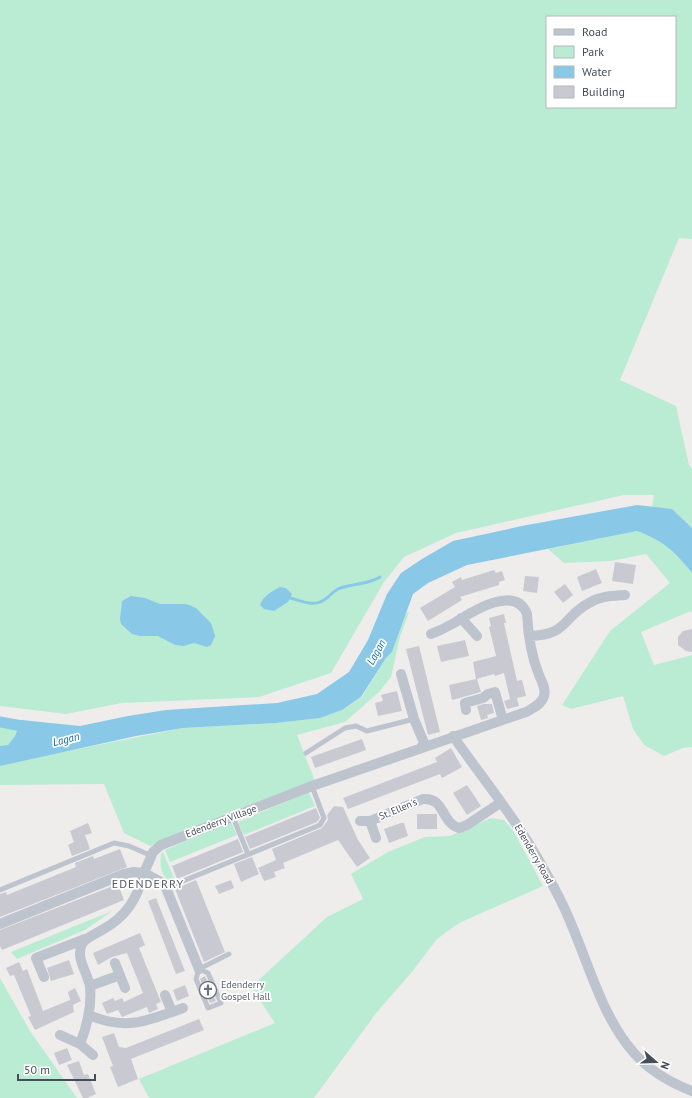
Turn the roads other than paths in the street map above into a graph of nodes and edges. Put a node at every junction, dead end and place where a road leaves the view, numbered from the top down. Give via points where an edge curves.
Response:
1 (625, 594) dead end
2 (461, 618) junction
3 (431, 634) dead end
4 (477, 636) dead end
5 (529, 636) junction
6 (401, 674) dead end
7 (466, 710) dead end
8 (414, 719) junction
9 (503, 720) junction
10 (453, 736) junction
11 (421, 747) junction
12 (306, 753) dead end
13 (312, 786) junction
14 (500, 803) junction
15 (233, 817) junction
16 (376, 838) dead end
17 (248, 854) junction
18 (152, 856) junction
19 (144, 873) junction
20 (166, 888) junction
21 (0, 890) edge
22 (0, 924) edge
23 (85, 940) junction
24 (229, 954) dead end
25 (115, 963) dead end
26 (199, 968) junction
27 (44, 976) dead end
28 (120, 976) junction
29 (90, 986) junction
30 (125, 988) dead end
31 (165, 995) dead end
32 (183, 1008) dead end
33 (172, 1012) junction
34 (89, 1015) junction
35 (60, 1035) dead end
36 (80, 1044) junction
37 (93, 1055) dead end
38 (692, 1091) edge

1 - 5 street via 600,597 587,603 557,631 545,636
2 - 3 street
2 - 4 street
2 - 5 street via 490,604 511,601 525,608
5 - 9 street via 535,666 545,692 544,698 526,712
6 - 8 street
7 - 9 street via 465,703 495,692
8 - 11 street via 425,745
8 - 12 lane via 367,731 356,726 345,728
9 - 10 street
10 - 11 street
10 - 14 street, Edenderry Road
11 - 13 street
13 - 15 street, Edenderry Village
13 - 17 lane via 324,818 320,825
14 - 16 street, St. Ellen's via 459,828 449,823 438,803 428,798 422,799 365,821
14 - 38 street, Edenderry Road via 514,820 551,882 572,924 601,999 618,1032 634,1054 654,1071
15 - 17 lane
15 - 18 street, Edenderry Village via 161,844
17 - 20 lane
18 - 19 street, Edenderry Village
18 - 21 lane via 114,843
19 - 20 street via 161,882
19 - 22 street via 134,872 119,876
19 - 23 street, Edenderry Village via 136,898 130,906 108,927
20 - 26 street
23 - 27 street, Edenderry Village via 36,958
23 - 29 street via 80,953
24 - 26 lane
25 - 28 street
26 - 26 lane via 208,973 221,1003 208,1008 196,979
28 - 29 street
28 - 30 street
29 - 34 street
31 - 33 street
32 - 33 street
33 - 34 street via 131,1025 111,1023
34 - 36 street
35 - 36 street
36 - 37 street

